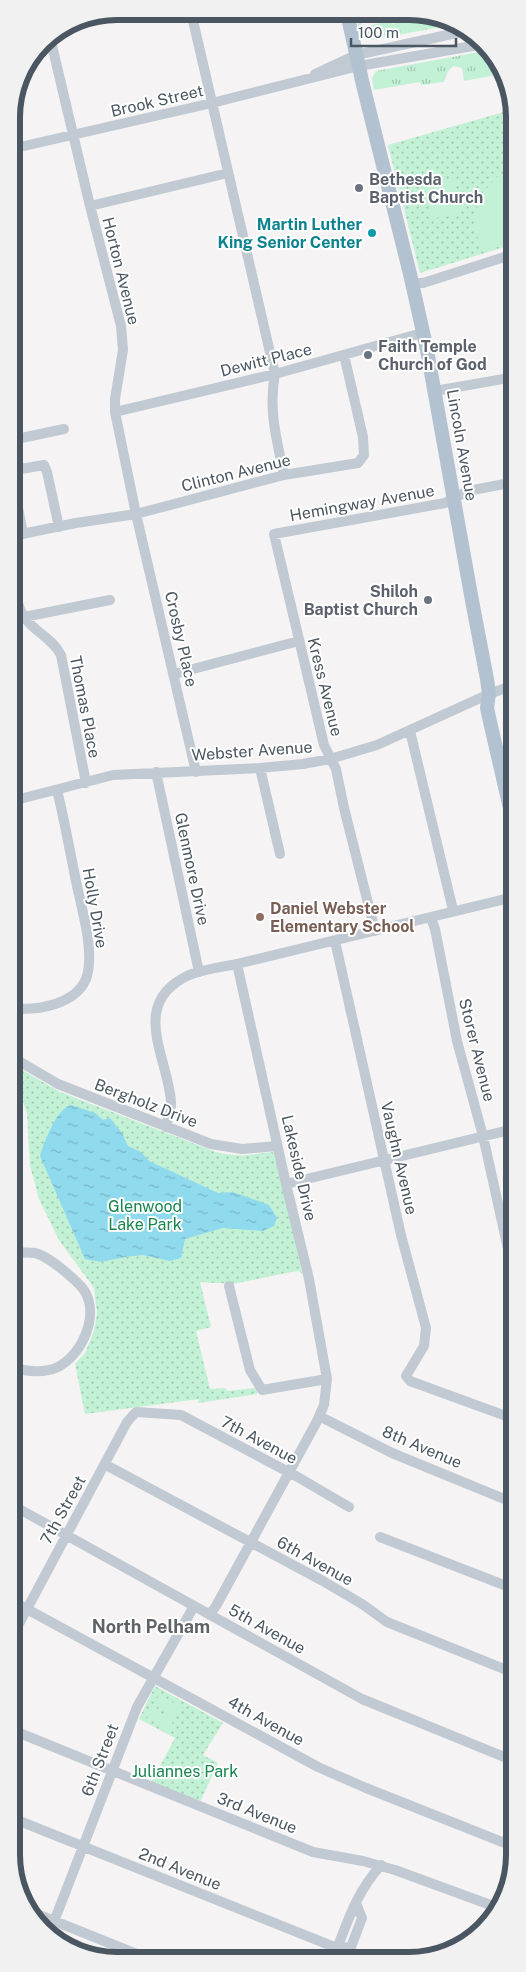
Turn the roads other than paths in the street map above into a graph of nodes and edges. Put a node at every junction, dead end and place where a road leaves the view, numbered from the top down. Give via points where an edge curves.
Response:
1 (193, 20) edge
2 (349, 20) edge
3 (457, 33) edge
4 (52, 45) edge
5 (474, 45) edge
6 (358, 60) junction
7 (212, 103) junction
8 (73, 135) junction
9 (20, 147) edge
10 (228, 174) junction
11 (90, 206) junction
12 (506, 257) edge
13 (412, 283) junction
14 (422, 333) junction
15 (344, 355) junction
16 (275, 374) junction
17 (506, 378) edge
18 (435, 391) junction
19 (115, 412) junction
20 (64, 430) dead end
21 (20, 438) edge
22 (20, 469) edge
23 (284, 475) junction
24 (506, 484) edge
25 (454, 496) junction
26 (136, 514) junction
27 (20, 518) edge
28 (59, 527) junction
29 (23, 534) junction
30 (274, 534) joint
31 (20, 535) edge
32 (110, 600) dead end
33 (20, 606) edge
34 (24, 617) junction
35 (299, 641) junction
36 (174, 674) junction
37 (506, 688) edge
38 (489, 694) junction
39 (410, 731) junction
40 (330, 759) junction
41 (506, 760) edge
42 (260, 768) junction
43 (156, 772) junction
44 (196, 772) junction
45 (86, 783) junction
46 (57, 790) junction
47 (20, 799) edge
48 (280, 854) dead end
49 (506, 899) edge
50 (453, 910) junction
51 (431, 918) junction
52 (375, 931) junction
53 (335, 941) junction
54 (237, 964) junction
55 (199, 972) junction
56 (20, 1008) edge
57 (20, 1062) edge
58 (166, 1127) junction
59 (506, 1131) edge
60 (483, 1136) junction
61 (277, 1146) junction
62 (384, 1161) junction
63 (286, 1184) junction
64 (506, 1240) edge
65 (20, 1253) edge
66 (229, 1286) dead end
67 (20, 1370) edge
68 (327, 1380) junction
69 (150, 1413) joint
70 (319, 1416) junction
71 (506, 1416) edge
72 (106, 1465) junction
73 (289, 1473) junction
74 (506, 1499) edge
75 (349, 1507) dead end
76 (20, 1510) edge
77 (67, 1536) junction
78 (380, 1537) dead end
79 (251, 1542) junction
80 (506, 1586) edge
81 (20, 1606) edge
82 (194, 1606) junction
83 (27, 1610) junction
84 (210, 1614) junction
85 (20, 1623) edge
86 (506, 1670) edge
87 (154, 1677) junction
88 (20, 1733) edge
89 (506, 1758) edge
90 (112, 1772) junction
91 (20, 1821) edge
92 (506, 1844) edge
93 (83, 1846) junction
94 (381, 1865) junction
95 (492, 1905) edge
96 (41, 1916) edge
97 (55, 1921) junction
98 (52, 1927) edge
99 (338, 1948) junction
100 (132, 1952) edge
101 (336, 1952) edge

1 - 7 street
2 - 6 main road, Lincoln Avenue
3 - 6 street
4 - 8 street, Horton Avenue
5 - 6 street
6 - 7 street, Brook Street via 322,70 308,79
6 - 13 main road, Lincoln Avenue
7 - 8 street, Brook Street
7 - 10 street
8 - 9 street, Brook Street
8 - 11 street, Horton Avenue
10 - 11 street
10 - 16 street
11 - 19 street, Horton Avenue via 121,326
12 - 13 street via 423,283
13 - 14 main road, Lincoln Avenue
14 - 15 street, Dewitt Place
14 - 18 main road, Lincoln Avenue
15 - 16 street, Dewitt Place
15 - 23 street, Clinton Avenue via 362,438 362,460 350,466
16 - 19 street, Dewitt Place
16 - 23 street via 271,404
17 - 18 street
18 - 25 main road, Lincoln Avenue
19 - 26 street, Horton Avenue
20 - 21 street
22 - 28 street via 44,465
23 - 26 street, Clinton Avenue
24 - 25 street, Hemingway Avenue
25 - 30 street, Hemingway Avenue via 445,503
25 - 38 main road, Lincoln Avenue
26 - 28 street, Clinton Avenue
26 - 36 street, Crosby Place
27 - 29 street
28 - 29 street, Clinton Avenue
29 - 31 street, Clinton Avenue
30 - 35 street, Kress Avenue
32 - 34 street
33 - 34 street
34 - 45 street, Thomas Place via 51,640 60,655
35 - 36 street
35 - 40 street, Kress Avenue
36 - 44 street, Crosby Place
37 - 38 street, Webster Avenue
38 - 39 street, Webster Avenue
38 - 41 main road, Lincoln Avenue via 487,708
39 - 40 street, Webster Avenue
39 - 50 street
40 - 42 street, Webster Avenue
40 - 52 street, Kress Avenue via 336,769
42 - 44 street, Webster Avenue
42 - 48 street
43 - 44 street, Webster Avenue
43 - 45 street, Webster Avenue via 113,775
43 - 55 street, Glenmore Drive
45 - 46 street, Webster Avenue
46 - 47 street, Webster Avenue
46 - 56 street, Holly Drive via 86,932 89,965 86,978 74,994 58,1003
49 - 50 street
50 - 51 street
51 - 52 street
51 - 60 street, Storer Avenue via 457,1041
52 - 53 street
53 - 54 street
53 - 62 street, Vaughn Avenue
54 - 55 street
54 - 61 street, Lakeside Drive
55 - 58 street via 172,985 157,1006 154,1022 171,1103
57 - 58 street, Bergholz Drive via 58,1084
58 - 61 street, Bergholz Drive via 223,1147
59 - 60 street
60 - 62 street
60 - 64 street, Storer Avenue
61 - 63 street, Lakeside Drive
62 - 63 street
62 - 71 street, Vaughn Avenue via 426,1328 424,1346 406,1376 410,1381
63 - 68 street, Lakeside Drive via 310,1279
65 - 67 street via 40,1254 64,1270 84,1290 89,1311 85,1335 71,1356 45,1371
66 - 68 street via 250,1370 262,1390
68 - 70 street
69 - 72 street, 7th Street via 136,1412 131,1416
69 - 73 street, 7th Avenue via 180,1415
70 - 73 street
70 - 74 street, 8th Avenue via 392,1452
72 - 77 street, 7th Street
72 - 79 street, 6th Avenue
73 - 75 street, 7th Avenue
73 - 79 street
76 - 77 street, 5th Avenue
77 - 82 street, 5th Avenue
77 - 83 street, 7th Street
78 - 80 street
79 - 84 street
79 - 86 street, 6th Avenue via 336,1589 387,1622
81 - 83 street, 4th Avenue
82 - 84 street, 5th Avenue
82 - 87 street, 6th Street
83 - 85 street, 7th Street
83 - 87 street, 4th Avenue
84 - 89 street, 5th Avenue via 362,1699
87 - 90 street, 6th Street via 137,1707
87 - 92 street, 4th Avenue via 318,1767
88 - 90 street, 3rd Avenue
90 - 93 street, 6th Street
90 - 94 street, 3rd Avenue via 313,1852
91 - 93 street, 2nd Avenue
93 - 97 street, 6th Street
93 - 99 street, 2nd Avenue
94 - 95 street, 3rd Avenue
94 - 99 street via 367,1881 356,1902
96 - 97 street
97 - 98 street, 6th Street
97 - 100 street
99 - 101 street

